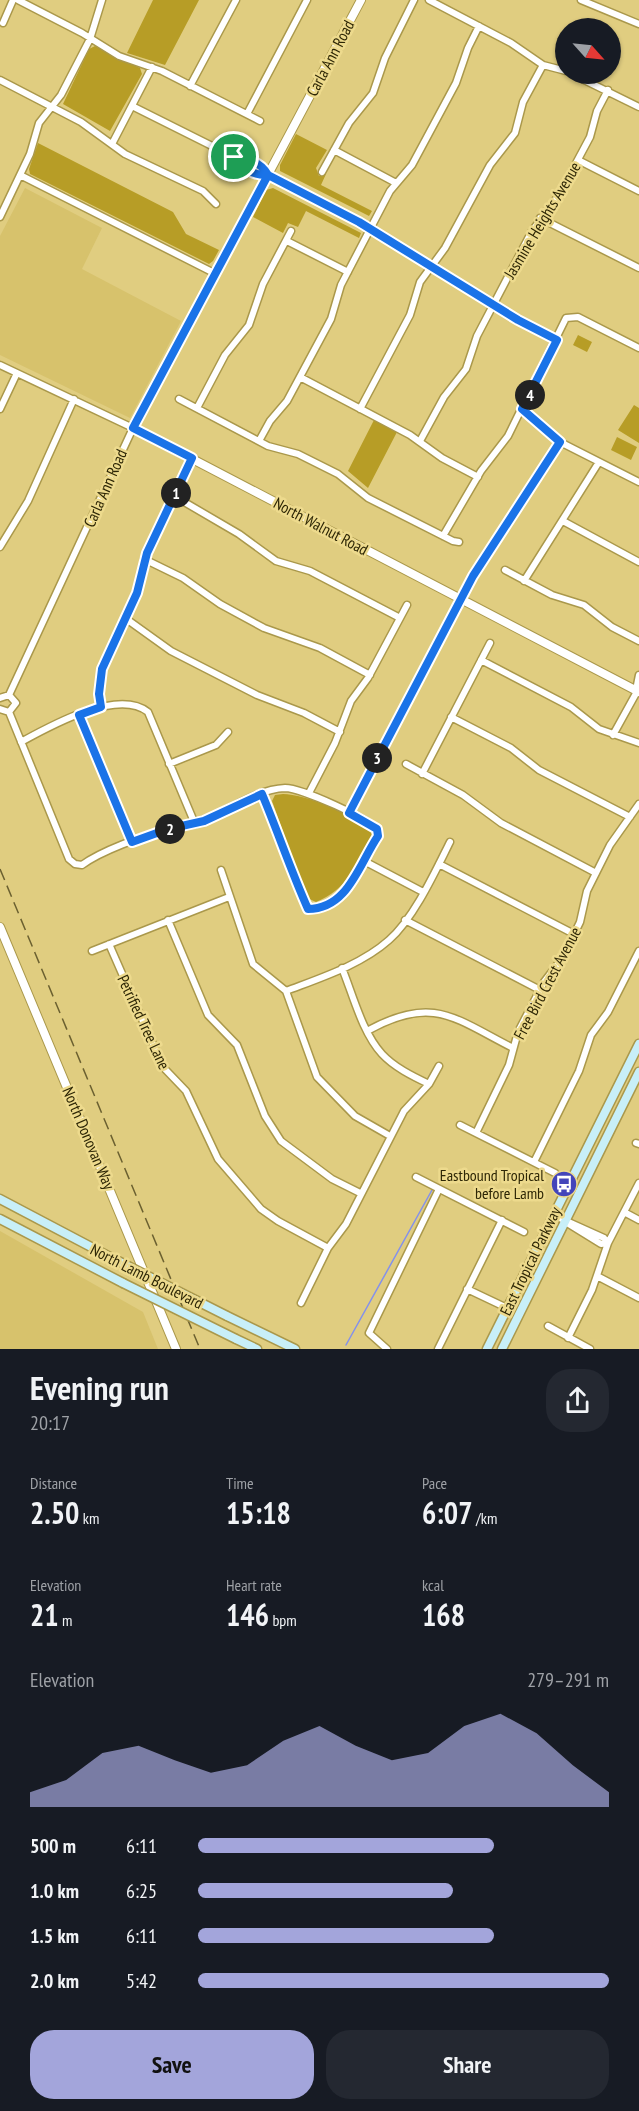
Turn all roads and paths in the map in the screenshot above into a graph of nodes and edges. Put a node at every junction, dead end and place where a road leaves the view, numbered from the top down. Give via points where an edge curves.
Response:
1 (16, 0) edge
2 (102, 0) edge
3 (236, 0) edge
4 (307, 0) edge
5 (361, 0) edge
6 (414, 0) edge
7 (429, 0) edge
8 (581, 0) edge
9 (3, 23) dead end
10 (639, 24) edge
11 (479, 26) junction
12 (90, 39) junction
13 (543, 65) junction
14 (152, 67) junction
15 (555, 68) edge
16 (0, 80) edge
17 (594, 84) edge
18 (190, 86) junction
19 (608, 90) junction
20 (50, 105) junction
21 (132, 106) junction
22 (639, 107) edge
23 (247, 114) junction
24 (260, 121) dead end
25 (112, 144) junction
26 (334, 150) junction
27 (578, 160) junction
28 (322, 172) dead end
29 (268, 175) junction
30 (21, 176) junction
31 (396, 183) junction
32 (639, 191) edge
33 (216, 204) dead end
34 (0, 217) edge
35 (540, 218) junction
36 (370, 229) junction
37 (291, 231) dead end
38 (287, 241) junction
39 (430, 267) junction
40 (639, 268) edge
41 (348, 272) junction
42 (216, 274) junction
43 (494, 304) junction
44 (557, 340) junction
45 (639, 348) edge
46 (0, 365) edge
47 (16, 373) junction
48 (300, 377) junction
49 (74, 399) junction
50 (179, 399) dead end
51 (197, 408) junction
52 (360, 409) junction
53 (522, 409) junction
54 (0, 410) edge
55 (133, 428) junction
56 (259, 441) junction
57 (420, 441) junction
58 (560, 442) junction
59 (192, 458) junction
60 (599, 462) junction
61 (477, 477) junction
62 (639, 482) edge
63 (174, 496) junction
64 (563, 521) junction
65 (443, 536) junction
66 (459, 542) dead end
67 (0, 547) edge
68 (144, 559) junction
69 (639, 562) edge
70 (505, 570) dead end
71 (524, 581) junction
72 (461, 599) junction
73 (407, 604) dead end
74 (125, 618) junction
75 (400, 618) junction
76 (639, 641) edge
77 (490, 643) dead end
78 (481, 660) junction
79 (370, 675) junction
80 (639, 675) edge
81 (638, 690) edge
82 (9, 695) junction
83 (0, 698) edge
84 (101, 707) junction
85 (0, 709) edge
86 (9, 712) junction
87 (79, 715) junction
88 (451, 717) junction
89 (228, 732) dead end
90 (340, 732) junction
91 (613, 735) junction
92 (21, 742) junction
93 (639, 743) edge
94 (169, 764) junction
95 (406, 764) dead end
96 (422, 774) junction
97 (309, 793) junction
98 (262, 794) junction
99 (639, 804) edge
100 (349, 813) junction
101 (630, 817) junction
102 (195, 824) junction
103 (132, 842) junction
104 (450, 843) dead end
105 (364, 861) junction
106 (439, 864) junction
107 (221, 870) dead end
108 (596, 873) junction
109 (423, 892) junction
110 (229, 897) junction
111 (168, 920) junction
112 (405, 920) junction
113 (0, 930) edge
114 (574, 934) junction
115 (109, 944) junction
116 (92, 951) dead end
117 (639, 951) edge
118 (342, 968) junction
119 (540, 990) junction
120 (286, 991) junction
121 (369, 1030) junction
122 (639, 1044) edge
123 (513, 1048) junction
124 (439, 1066) dead end
125 (639, 1072) edge
126 (429, 1084) junction
127 (460, 1125) dead end
128 (476, 1133) junction
129 (390, 1136) junction
130 (534, 1162) junction
131 (555, 1173) dead end
132 (416, 1177) dead end
133 (639, 1183) edge
134 (439, 1189) junction
135 (360, 1193) junction
136 (0, 1199) edge
137 (624, 1212) junction
138 (553, 1215) junction
139 (0, 1219) edge
140 (502, 1220) junction
141 (639, 1220) edge
142 (564, 1221) junction
143 (524, 1232) dead end
144 (608, 1244) junction
145 (328, 1248) junction
146 (597, 1276) junction
147 (467, 1289) junction
148 (639, 1298) edge
149 (301, 1303) dead end
150 (507, 1308) junction
151 (548, 1326) dead end
152 (568, 1338) junction
153 (176, 1349) edge
154 (256, 1349) edge
155 (296, 1349) edge
156 (387, 1349) edge
157 (438, 1349) edge
158 (487, 1349) edge
159 (502, 1349) edge
160 (590, 1349) edge

1 - 9 street
1 - 12 street
2 - 12 street
3 - 18 street
4 - 23 street
5 - 29 street, Carla Ann Road
6 - 26 street via 385,58 373,93
7 - 11 street
8 - 10 street
11 - 13 street
11 - 31 street via 445,103 412,165
12 - 14 street via 119,57
12 - 20 street via 61,95
13 - 15 street
13 - 39 street via 523,102 515,133 490,165 445,249
14 - 18 street
14 - 21 street
16 - 20 street
17 - 19 street
18 - 23 street
19 - 22 street
19 - 27 street, Jasmine Heights Avenue
20 - 25 street
20 - 30 street via 39,123
21 - 25 street
21 - 29 street via 234,157 243,168 258,176
23 - 24 street
25 - 33 street via 203,191
26 - 28 street
26 - 31 street
27 - 32 street
27 - 35 street, Jasmine Heights Avenue via 559,195
29 - 36 street
29 - 42 street, Carla Ann Road
30 - 34 street
30 - 42 street
31 - 36 street
35 - 40 street
35 - 43 street, Jasmine Heights Avenue
36 - 39 street
36 - 41 street
37 - 38 street
38 - 41 street
38 - 51 street via 262,284 249,325 225,355
39 - 43 street
39 - 52 street via 420,282 410,315
41 - 48 street via 331,319
42 - 55 street, Carla Ann Road
43 - 44 street
43 - 57 street, Jasmine Heights Avenue via 466,369 444,397
44 - 45 street via 564,322 569,317 578,317
44 - 53 street
46 - 47 street, North Walnut Road
47 - 49 street, North Walnut Road
47 - 54 street
48 - 52 street
48 - 56 street
49 - 55 street, North Walnut Road
49 - 67 street via 28,501
50 - 51 street
51 - 56 street
52 - 57 street
53 - 58 street
53 - 61 street via 502,446
55 - 59 street, North Walnut Road
55 - 82 street, Carla Ann Road
56 - 65 street via 328,469 368,498
57 - 61 street via 442,459
58 - 60 street
58 - 72 street
59 - 63 street
59 - 72 street, North Walnut Road
60 - 62 street
60 - 64 street
61 - 65 street
63 - 68 street
63 - 75 street via 276,561 310,571
64 - 69 street
64 - 71 street
65 - 66 street
68 - 74 street via 137,593
68 - 79 street via 264,628 320,648
70 - 71 street
71 - 76 street via 584,605 612,627
72 - 81 street, North Walnut Road
72 - 100 street
73 - 75 street
74 - 84 street via 102,669
74 - 90 street via 171,651
75 - 79 street
77 - 78 street
78 - 88 street
78 - 91 street via 571,707
79 - 90 street via 351,701
80 - 81 street
81 - 91 street
82 - 83 street
82 - 86 street, Carla Ann Road via 15,704
84 - 87 street
84 - 94 street via 145,709
85 - 86 street
86 - 92 street
87 - 92 street
87 - 103 street
88 - 96 street
88 - 101 street via 511,748 539,770
89 - 94 street via 216,745
90 - 97 street
91 - 93 street
92 - 103 street via 69,859 82,865
94 - 102 street
95 - 96 street
96 - 108 street via 463,795 501,823
97 - 98 street via 285,788
97 - 100 street
98 - 102 street
98 - 105 street via 308,909 318,909 336,899 353,882
99 - 101 street, Free Bird Crest Avenue
100 - 105 street via 378,832
101 - 108 street, Free Bird Crest Avenue via 616,834
102 - 103 street
104 - 106 street
105 - 109 street
106 - 109 street
106 - 114 street
107 - 110 street
108 - 114 street, Free Bird Crest Avenue
109 - 112 street
110 - 111 street
110 - 120 street via 253,964
111 - 115 street
111 - 135 street via 208,1015 237,1045 265,1116 280,1141 332,1179
112 - 118 street via 376,950
112 - 119 street
113 - 153 street, North Donovan Way
114 - 119 street, Free Bird Crest Avenue
115 - 116 street
115 - 145 street, Petrified Tree Lane via 162,1067 186,1091 218,1159 261,1209
117 - 130 street via 608,1012 591,1035 579,1071
118 - 120 street
118 - 121 street
119 - 123 street, Free Bird Crest Avenue
120 - 129 street via 317,1077 355,1116
121 - 123 street via 408,1012 438,1012
121 - 126 street via 384,1057
122 - 138 main road, East Tropical Parkway
123 - 128 street, Free Bird Crest Avenue via 509,1065
124 - 126 street
125 - 142 main road, East Tropical Parkway
126 - 129 street via 404,1111
127 - 128 street
128 - 130 street
129 - 135 street
130 - 131 street
132 - 134 street
133 - 137 street
134 - 140 street
134 - 156 street via 369,1333
135 - 145 street via 346,1224
136 - 155 main road, North Lamb Boulevard, bridge
137 - 141 street
137 - 144 street
138 - 142 street
138 - 150 main road, East Tropical Parkway
139 - 154 main road, North Lamb Boulevard, bridge
140 - 143 street
140 - 147 street
142 - 144 street via 577,1232
142 - 159 main road, East Tropical Parkway
144 - 146 street
145 - 149 street
146 - 148 street
146 - 152 street
147 - 150 street
147 - 157 street
150 - 158 main road, East Tropical Parkway
151 - 152 street
152 - 160 street

